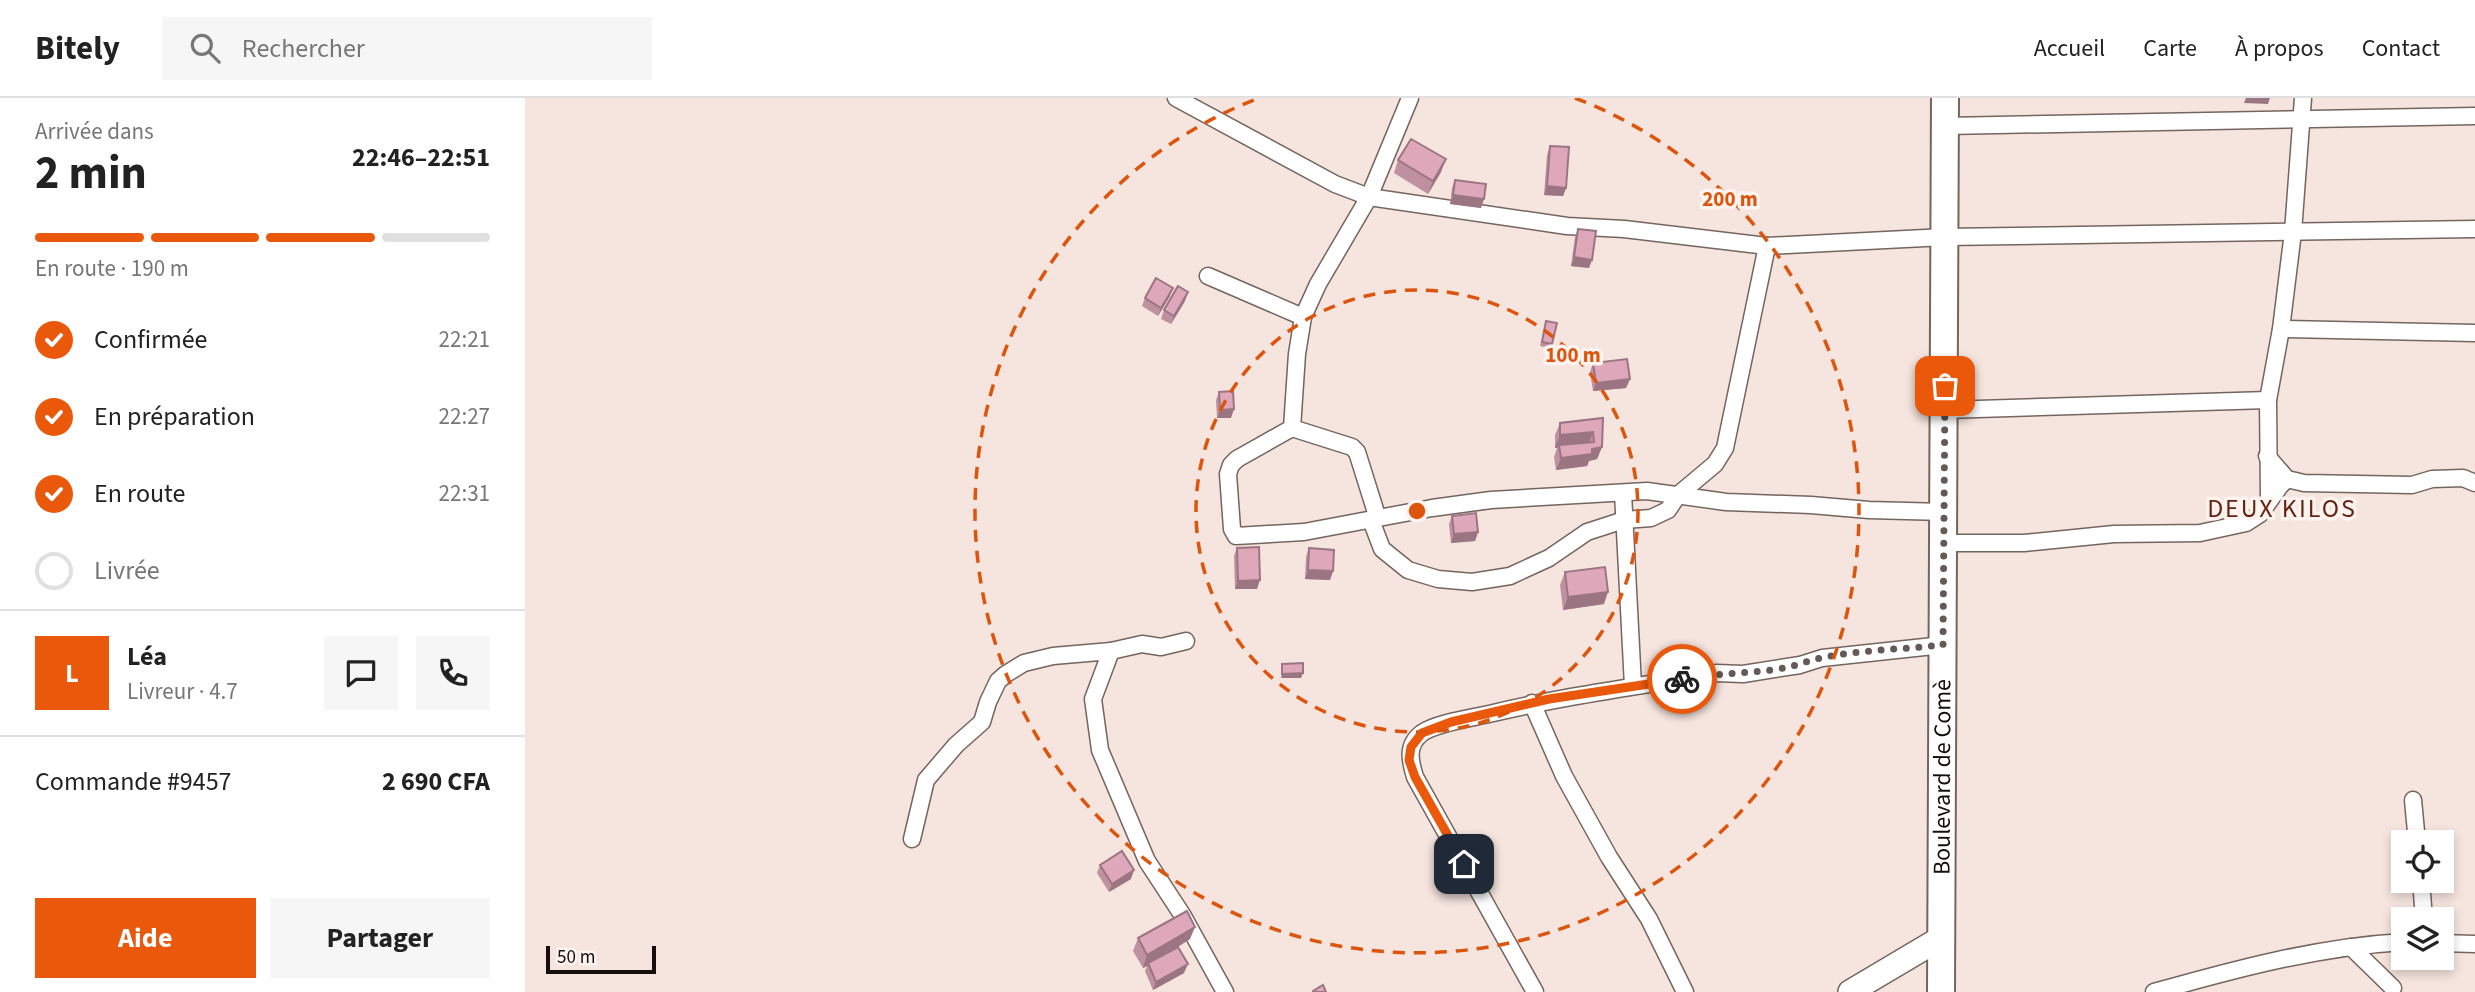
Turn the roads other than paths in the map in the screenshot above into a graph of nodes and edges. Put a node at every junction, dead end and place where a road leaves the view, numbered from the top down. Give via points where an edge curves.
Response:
1 (1176, 98) edge
2 (1410, 98) edge
3 (1945, 98) edge
4 (2303, 98) edge
5 (2475, 116) edge
6 (2302, 119) junction
7 (1946, 126) junction
8 (1369, 197) junction
9 (2475, 229) edge
10 (2293, 232) junction
11 (1945, 237) junction
12 (1767, 246) junction
13 (1208, 276) dead end
14 (1303, 317) junction
15 (2281, 328) junction
16 (2475, 333) edge
17 (2268, 400) junction
18 (1945, 410) junction
19 (1292, 428) junction
20 (2267, 456) junction
21 (2287, 480) junction
22 (2471, 480) edge
23 (1623, 493) junction
24 (1678, 495) junction
25 (2269, 500) junction
26 (1944, 512) junction
27 (1374, 519) junction
28 (1624, 520) junction
29 (1945, 543) junction
30 (1186, 641) dead end
31 (1943, 645) junction
32 (1111, 651) junction
33 (1633, 686) junction
34 (1532, 703) junction
35 (2413, 800) dead end
36 (2416, 830) edge
37 (912, 839) dead end
38 (1941, 937) junction
39 (2391, 943) edge
40 (2454, 943) edge
41 (2475, 944) edge
42 (2351, 947) junction
43 (2393, 988) dead end
44 (1225, 992) edge
45 (1535, 992) edge
46 (1685, 992) edge
47 (1850, 992) edge
48 (1941, 992) edge
49 (2154, 992) edge

1 - 8 street via 1335,184
2 - 8 street
3 - 7 main road, Boulevard de Comè
4 - 6 street
5 - 6 street
6 - 7 street
6 - 10 street
7 - 11 main road, Boulevard de Comè
8 - 12 street via 1567,226
8 - 14 street
9 - 10 street
10 - 11 street
10 - 15 street
11 - 12 street
11 - 18 main road, Boulevard de Comè
12 - 24 street via 1725,449 1715,464
13 - 14 street
14 - 19 street
15 - 16 street
15 - 17 street
17 - 18 street
17 - 20 street
18 - 26 main road, Boulevard de Comè
19 - 27 street via 1352,446
19 - 27 street via 1231,465 1233,533 1304,532
20 - 21 street
20 - 25 street
21 - 22 street via 2352,486
21 - 25 street
23 - 24 street
23 - 27 street via 1490,500
23 - 28 street
24 - 26 street via 1727,502
24 - 28 street via 1668,510 1651,518
25 - 29 street via 2260,514 2246,523 2200,533
26 - 29 main road, Boulevard de Comè
27 - 28 street via 1382,549 1408,570 1472,582 1510,576 1587,533
28 - 33 street
29 - 31 main road, Boulevard de Comè
30 - 32 street
31 - 33 street via 1822,657 1779,669
31 - 38 main road, Boulevard de Comè
32 - 37 street via 1024,663 998,681 982,722 926,780
32 - 44 street via 1093,699 1100,750 1147,861
33 - 34 street
34 - 45 street via 1422,733 1411,747 1409,760
34 - 46 street via 1564,776 1649,919
35 - 36 street
38 - 47 street
38 - 48 main road, Boulevard de Comè
39 - 42 street
40 - 41 street
42 - 43 street
42 - 49 street via 2240,967

